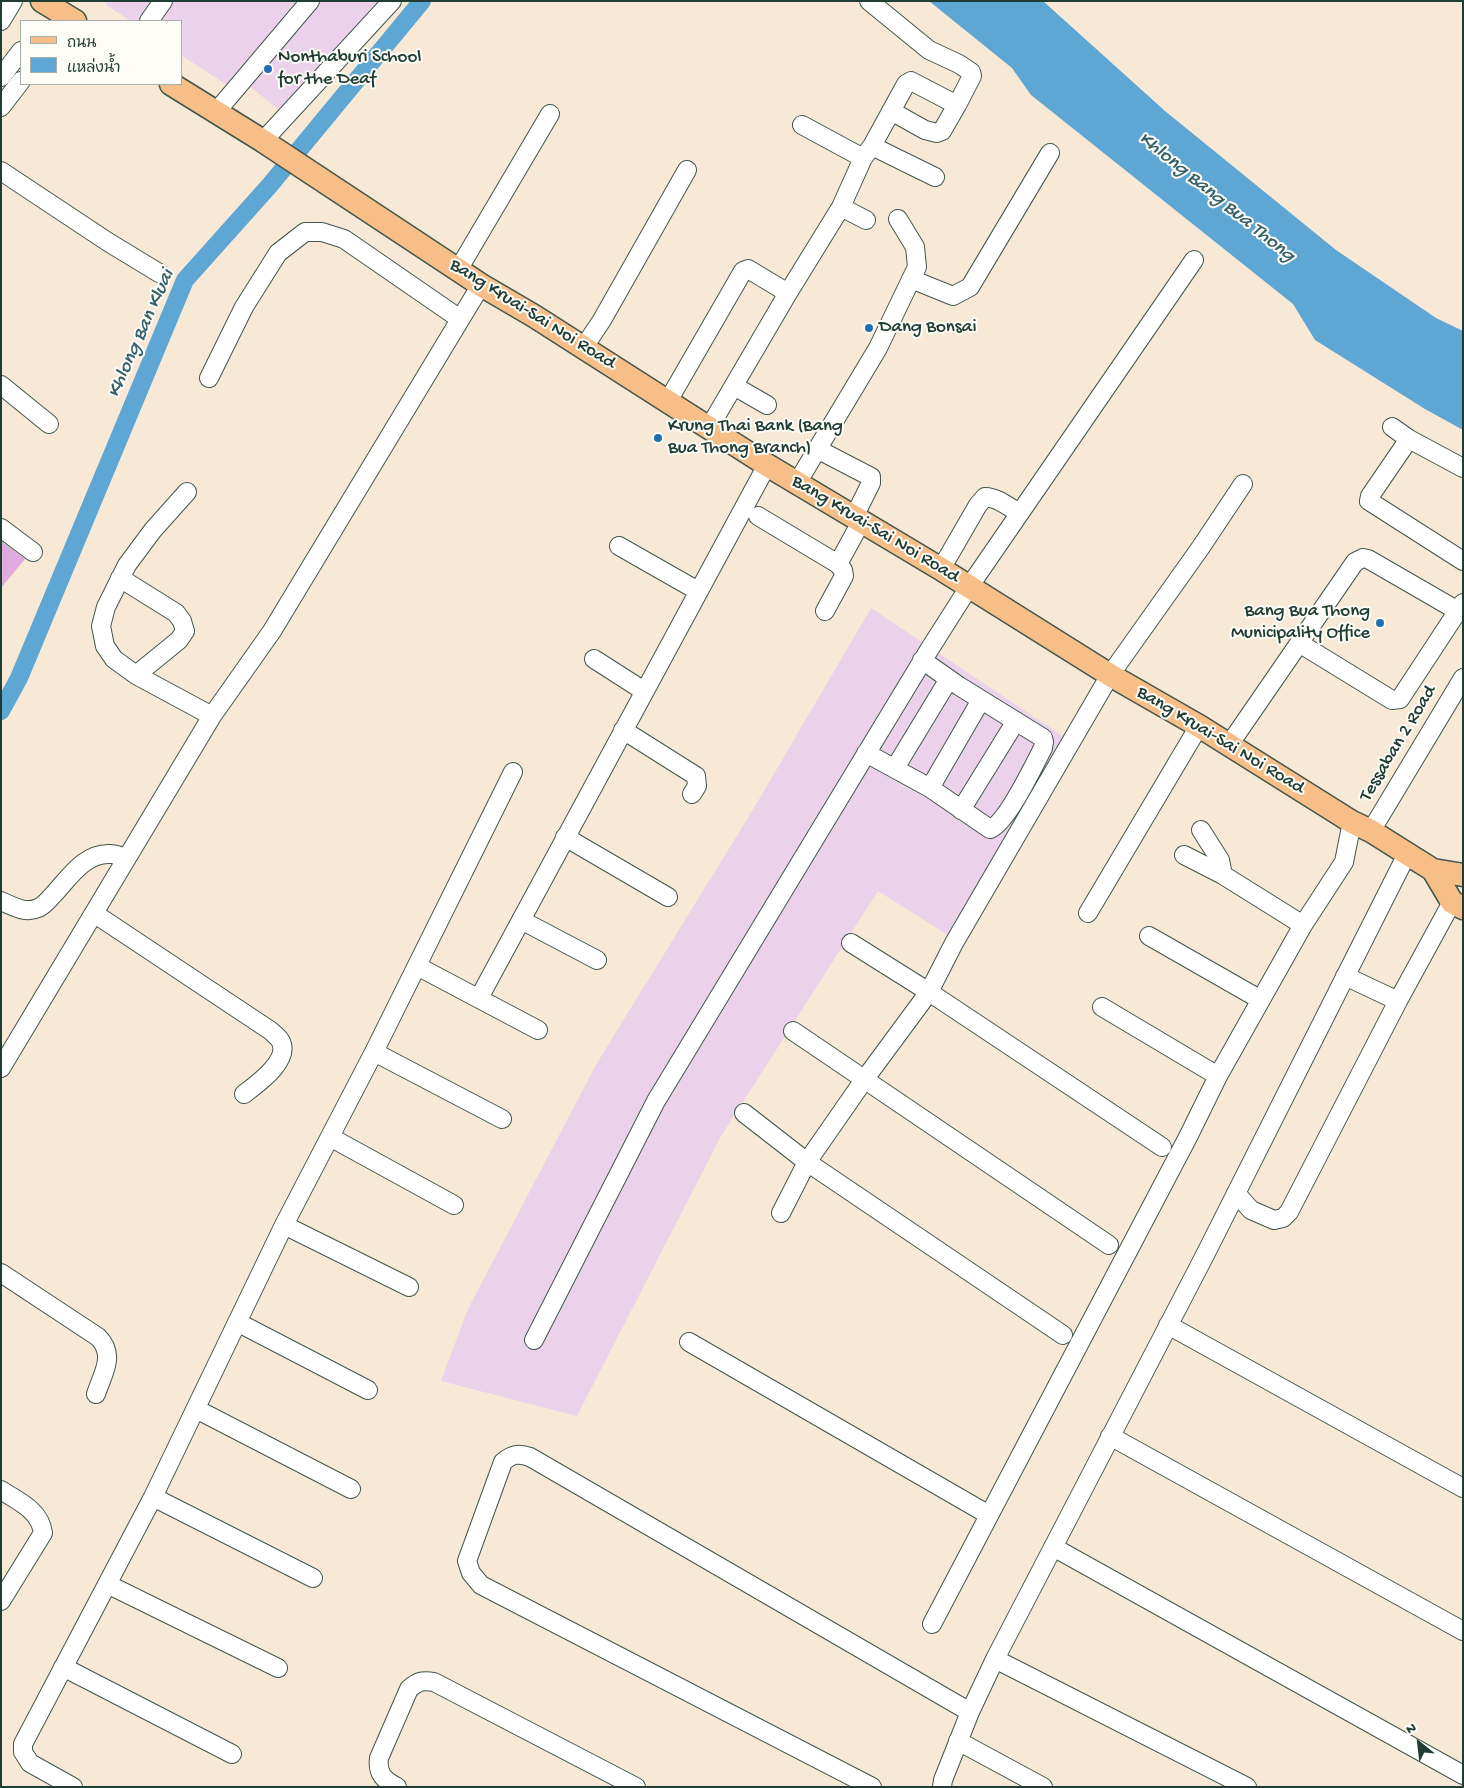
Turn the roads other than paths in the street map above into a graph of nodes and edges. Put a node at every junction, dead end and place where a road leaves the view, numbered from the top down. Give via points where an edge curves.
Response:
1 (13, 1) edge
2 (163, 1) edge
3 (310, 1) edge
4 (392, 1) edge
5 (869, 1) edge
6 (150, 20) edge
7 (1, 21) edge
8 (20, 52) edge
9 (1, 77) edge
10 (20, 83) edge
11 (173, 85) edge
12 (957, 105) junction
13 (1, 107) edge
14 (891, 111) junction
15 (216, 112) junction
16 (550, 114) dead end
17 (802, 125) dead end
18 (267, 144) junction
19 (868, 152) junction
20 (1050, 153) dead end
21 (686, 170) dead end
22 (1, 171) edge
23 (935, 177) dead end
24 (841, 207) junction
25 (898, 219) dead end
26 (866, 220) dead end
27 (1194, 260) dead end
28 (458, 270) junction
29 (160, 273) dead end
30 (911, 279) junction
31 (481, 285) junction
32 (788, 293) junction
33 (460, 319) junction
34 (584, 347) junction
35 (209, 378) dead end
36 (1, 386) edge
37 (734, 386) junction
38 (668, 401) junction
39 (767, 405) dead end
40 (49, 424) dead end
41 (1392, 427) dead end
42 (710, 428) junction
43 (1409, 439) junction
44 (817, 449) junction
45 (767, 464) junction
46 (1463, 468) edge
47 (797, 483) junction
48 (1243, 484) dead end
49 (187, 492) dead end
50 (1019, 513) junction
51 (758, 516) dead end
52 (858, 519) junction
53 (1, 528) edge
54 (619, 546) dead end
55 (33, 552) dead end
56 (1463, 560) edge
57 (838, 564) junction
58 (941, 569) junction
59 (120, 578) junction
60 (968, 587) junction
61 (698, 591) junction
62 (1460, 607) edge
63 (825, 611) dead end
64 (1299, 643) junction
65 (594, 659) dead end
66 (922, 660) junction
67 (136, 675) junction
68 (1110, 675) junction
69 (1463, 678) edge
70 (949, 679) junction
71 (644, 691) junction
72 (982, 700) junction
73 (212, 716) junction
74 (1016, 721) junction
75 (1199, 726) junction
76 (623, 730) junction
77 (1229, 745) junction
78 (866, 754) junction
79 (895, 768) junction
80 (513, 772) dead end
81 (930, 788) junction
82 (692, 794) dead end
83 (961, 810) junction
84 (1362, 827) junction
85 (1201, 830) dead end
86 (565, 837) junction
87 (1407, 854) junction
88 (1184, 855) dead end
89 (127, 858) junction
90 (1432, 870) junction
91 (1223, 875) junction
92 (1463, 875) edge
93 (668, 897) dead end
94 (1, 901) edge
95 (1457, 905) edge
96 (1088, 913) dead end
97 (95, 914) junction
98 (521, 920) junction
99 (1303, 925) junction
100 (1149, 936) dead end
101 (851, 943) dead end
102 (597, 960) dead end
103 (417, 966) junction
104 (1344, 976) junction
105 (929, 992) junction
106 (479, 998) junction
107 (1261, 1000) junction
108 (1398, 1001) junction
109 (1102, 1007) dead end
110 (538, 1030) dead end
111 (793, 1031) dead end
112 (374, 1052) junction
113 (1, 1068) edge
114 (1218, 1076) junction
115 (864, 1080) junction
116 (244, 1094) dead end
117 (744, 1113) dead end
118 (502, 1119) dead end
119 (330, 1137) junction
120 (1162, 1147) dead end
121 (807, 1162) junction
122 (1236, 1193) junction
123 (454, 1205) dead end
124 (781, 1214) dead end
125 (284, 1224) junction
126 (1108, 1245) dead end
127 (1, 1273) edge
128 (409, 1287) dead end
129 (237, 1322) junction
130 (1168, 1325) junction
131 (1063, 1335) dead end
132 (534, 1340) dead end
133 (689, 1342) dead end
134 (368, 1390) dead end
135 (96, 1394) dead end
136 (196, 1409) junction
137 (1110, 1436) junction
138 (1463, 1488) edge
139 (351, 1489) dead end
140 (1, 1490) edge
141 (152, 1497) junction
142 (989, 1515) junction
143 (1053, 1547) junction
144 (313, 1578) dead end
145 (107, 1584) junction
146 (1, 1601) edge
147 (932, 1624) dead end
148 (1463, 1631) edge
149 (994, 1659) junction
150 (63, 1667) junction
151 (278, 1668) dead end
152 (970, 1712) junction
153 (958, 1741) junction
154 (232, 1754) dead end
155 (1463, 1775) edge
156 (73, 1787) edge
157 (397, 1787) edge
158 (636, 1787) edge
159 (872, 1787) edge
160 (942, 1787) edge
161 (1043, 1787) edge
162 (1247, 1787) edge

1 - 7 street
2 - 6 street
3 - 15 street
4 - 18 street
5 - 12 street via 929,50 971,72
8 - 9 street
10 - 13 street
11 - 15 main road, Bang Kruai-Sai Noi Road
12 - 14 street via 937,134
12 - 14 street via 911,81
14 - 19 street
15 - 18 main road, Bang Kruai-Sai Noi Road
16 - 28 street
17 - 19 street
18 - 28 main road, Bang Kruai-Sai Noi Road
19 - 23 street
19 - 24 street
20 - 30 street via 970,287 953,296
21 - 34 street
22 - 29 street
24 - 26 street
24 - 32 street
25 - 30 street via 916,247 916,267
27 - 50 street
28 - 31 main road, Bang Kruai-Sai Noi Road
30 - 44 street via 878,348
31 - 33 street
31 - 34 main road, Bang Kruai-Sai Noi Road
32 - 37 street
32 - 38 street via 748,269 743,271
33 - 35 street via 344,240 322,232 305,232 278,253 244,307
33 - 73 street via 272,631
34 - 38 main road, Bang Kruai-Sai Noi Road
36 - 40 street
37 - 39 street
37 - 42 street
38 - 42 main road, Bang Kruai-Sai Noi Road
41 - 43 street
42 - 45 main road, Bang Kruai-Sai Noi Road
43 - 46 street
43 - 56 street via 1369,501
44 - 47 street
44 - 52 street via 871,476
45 - 47 main road, Bang Kruai-Sai Noi Road
45 - 61 street
47 - 52 main road, Bang Kruai-Sai Noi Road
48 - 68 street
49 - 59 street via 153,530
50 - 58 street via 998,500 985,497
50 - 60 street
51 - 57 street
52 - 57 street
52 - 58 main road, Bang Kruai-Sai Noi Road
53 - 55 street
54 - 61 street
57 - 63 street via 844,576
58 - 60 main road, Bang Kruai-Sai Noi Road
59 - 67 street via 101,626 105,646 114,659
59 - 67 street via 176,613 185,631 179,640
60 - 66 street
60 - 68 main road, Bang Kruai-Sai Noi Road
61 - 71 street
62 - 64 street via 1363,558 1355,562
62 - 64 street via 1397,700 1392,700
64 - 77 street
65 - 71 street
66 - 70 street
66 - 78 street
67 - 73 street
68 - 75 main road, Bang Kruai-Sai Noi Road
68 - 105 street
69 - 84 street, Tessaban 2 Road
70 - 72 street
70 - 79 street
71 - 76 street
72 - 74 street
72 - 81 street
73 - 89 street
74 - 83 street
74 - 83 street via 1043,738 1044,742 1018,795 992,829
75 - 77 main road, Bang Kruai-Sai Noi Road
75 - 96 street
76 - 82 street via 696,776 697,786
76 - 86 street
77 - 84 main road, Bang Kruai-Sai Noi Road
78 - 79 street
78 - 132 street via 656,1101
79 - 81 street
80 - 103 street
81 - 83 street
84 - 87 main road, Bang Kruai-Sai Noi Road
84 - 99 street, Tessaban 2 Road via 1344,862
85 - 91 street via 1220,860
86 - 93 street
86 - 98 street
87 - 90 main road, Bang Kruai-Sai Noi Road
87 - 104 street
88 - 91 street
89 - 94 street via 111,854 94,856 75,869 38,908 16,908
89 - 97 street
90 - 92 main road, Bang Kruai-Sai Noi Road
90 - 95 main road, Bang Kruai-Sai Noi Road
91 - 99 street
95 - 108 street
97 - 113 street
97 - 116 street via 280,1040 283,1049 277,1064
98 - 102 street
98 - 106 street
99 - 107 street, Tessaban 2 Road
100 - 107 street
101 - 105 street
103 - 106 street
103 - 112 street
104 - 108 street
104 - 122 street
105 - 115 street
105 - 120 street
106 - 110 street
107 - 114 street, Tessaban 2 Road
108 - 122 street via 1289,1212 1274,1220 1251,1210
109 - 114 street
111 - 115 street
112 - 118 street
112 - 119 street
114 - 142 street, Tessaban 2 Road
115 - 121 street
115 - 126 street
117 - 121 street
119 - 123 street
119 - 125 street
121 - 124 street
121 - 131 street
122 - 130 street
125 - 128 street
125 - 129 street
127 - 135 street via 98,1337 105,1345 107,1362
129 - 134 street
129 - 136 street
130 - 137 street
130 - 138 street
133 - 142 street
136 - 139 street
136 - 141 street
137 - 143 street
137 - 148 street
140 - 146 street via 38,1516 43,1534
141 - 144 street
141 - 145 street
142 - 147 street, Tessaban 2 Road
143 - 149 street
143 - 155 street
145 - 150 street
145 - 151 street
149 - 152 street
149 - 162 street
150 - 154 street
150 - 156 street via 23,1744 23,1752 30,1763
152 - 153 street
152 - 159 street via 530,1457 518,1454 503,1462 467,1561 471,1573 481,1585
153 - 160 street
153 - 161 street
157 - 158 street via 382,1775 378,1767 379,1758 409,1689 424,1680 434,1682

